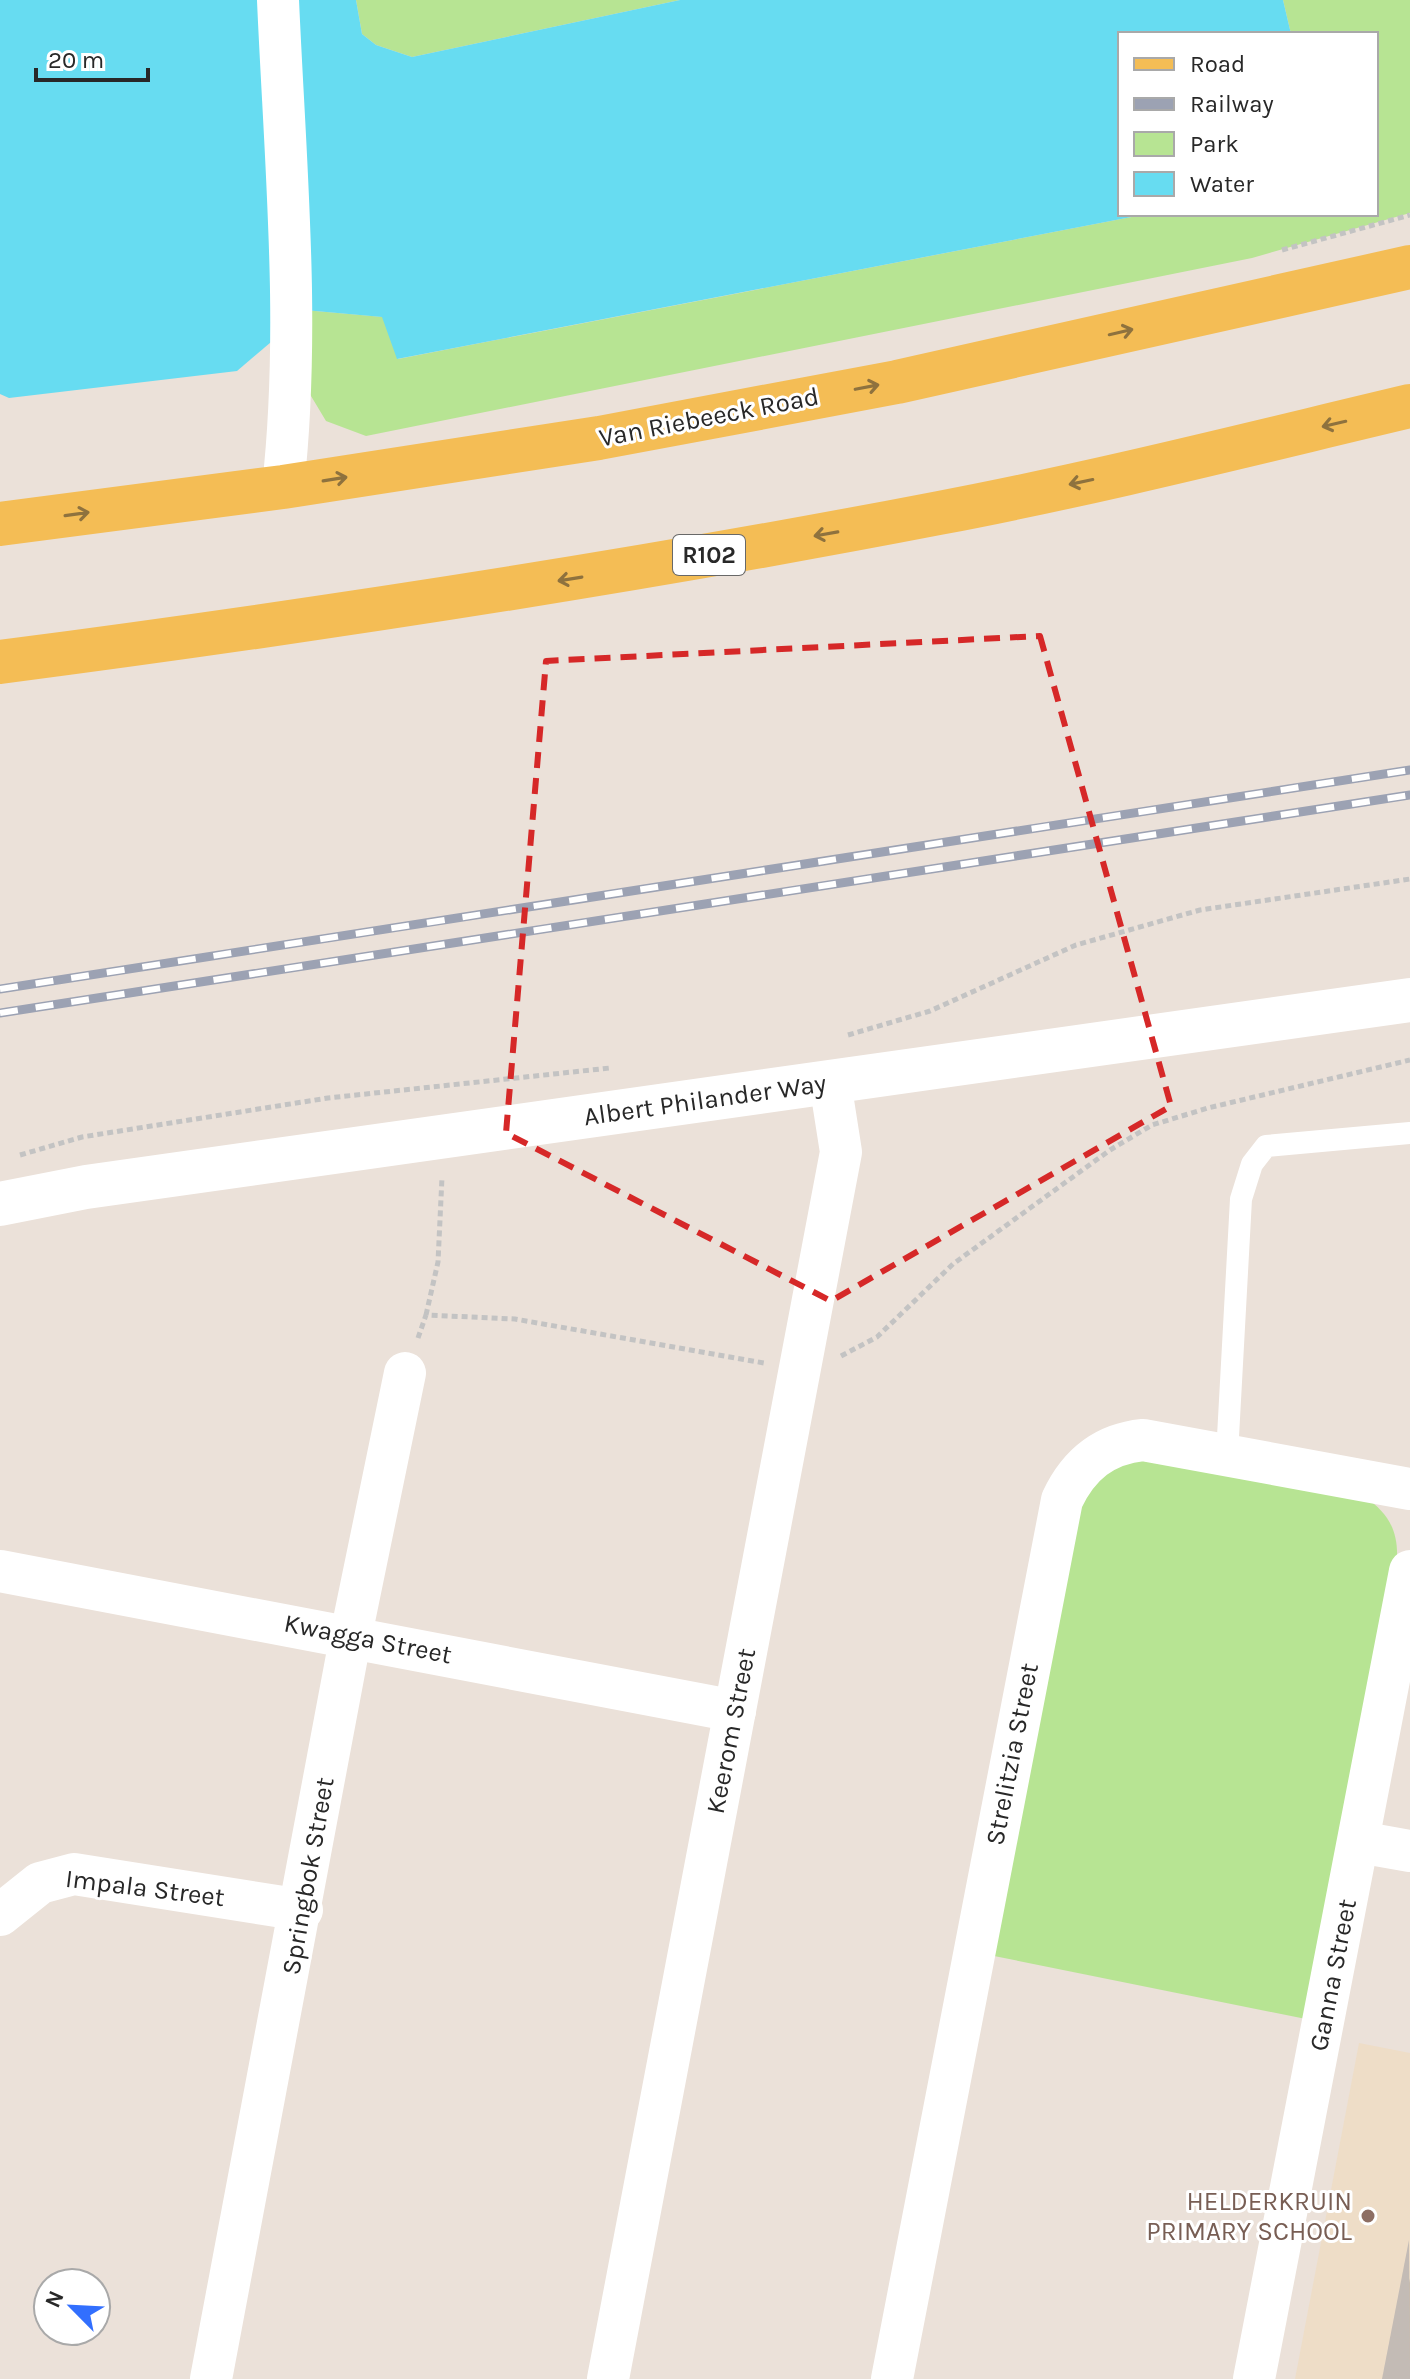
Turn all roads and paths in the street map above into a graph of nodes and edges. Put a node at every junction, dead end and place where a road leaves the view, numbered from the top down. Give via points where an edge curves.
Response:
1 (278, 0) edge
2 (1410, 215) edge
3 (1273, 253) dead end
4 (1410, 267) edge
5 (1410, 406) edge
6 (283, 487) junction
7 (0, 524) edge
8 (0, 662) edge
9 (1410, 879) edge
10 (1410, 1000) edge
11 (842, 1037) dead end
12 (1410, 1060) edge
13 (620, 1067) dead end
14 (830, 1082) junction
15 (1410, 1133) edge
16 (14, 1157) dead end
17 (443, 1165) dead end
18 (0, 1204) edge
19 (426, 1315) junction
20 (828, 1362) dead end
21 (771, 1364) dead end
22 (405, 1373) joint
23 (1227, 1455) junction
24 (1410, 1489) edge
25 (0, 1571) edge
26 (1410, 1576) edge
27 (351, 1635) junction
28 (735, 1711) junction
29 (1359, 1842) junction
30 (1410, 1851) edge
31 (302, 1910) junction
32 (0, 1915) edge
33 (211, 2379) edge
34 (608, 2379) edge
35 (892, 2379) edge
36 (1254, 2379) edge

1 - 6 street via 291,336
2 - 3 path
6 -> 4 main road, Van Riebeeck Road via 599,438 897,382
5 -> 8 main road, R102 via 834,532 243,630
7 -> 6 main road, Van Riebeeck Road
9 - 11 path via 1200,910 1076,945 930,1011
10 - 14 street, Albert Philander Way
12 - 20 path via 1152,1125 953,1264 877,1337
13 - 16 path via 328,1098 82,1137
14 - 18 street, Albert Philander Way via 86,1187
14 - 28 street, Keerom Street via 841,1152
15 - 23 lane via 1266,1146 1252,1164 1241,1199
17 - 19 path via 438,1262
19 - 21 path via 515,1319
19 - 22 path
22 - 27 street, Springbok Street
23 - 24 street, Strelitzia Street
23 - 35 street, Strelitzia Street via 1143,1440 1127,1442 1082,1467 1062,1500
25 - 27 street, Kwagga Street
26 - 29 street, Ganna Street
27 - 28 street, Kwagga Street
27 - 31 street, Springbok Street
28 - 34 street, Keerom Street
29 - 30 street
29 - 36 street, Ganna Street
31 - 32 street, Impala Street via 74,1874 40,1883
31 - 33 street, Springbok Street

